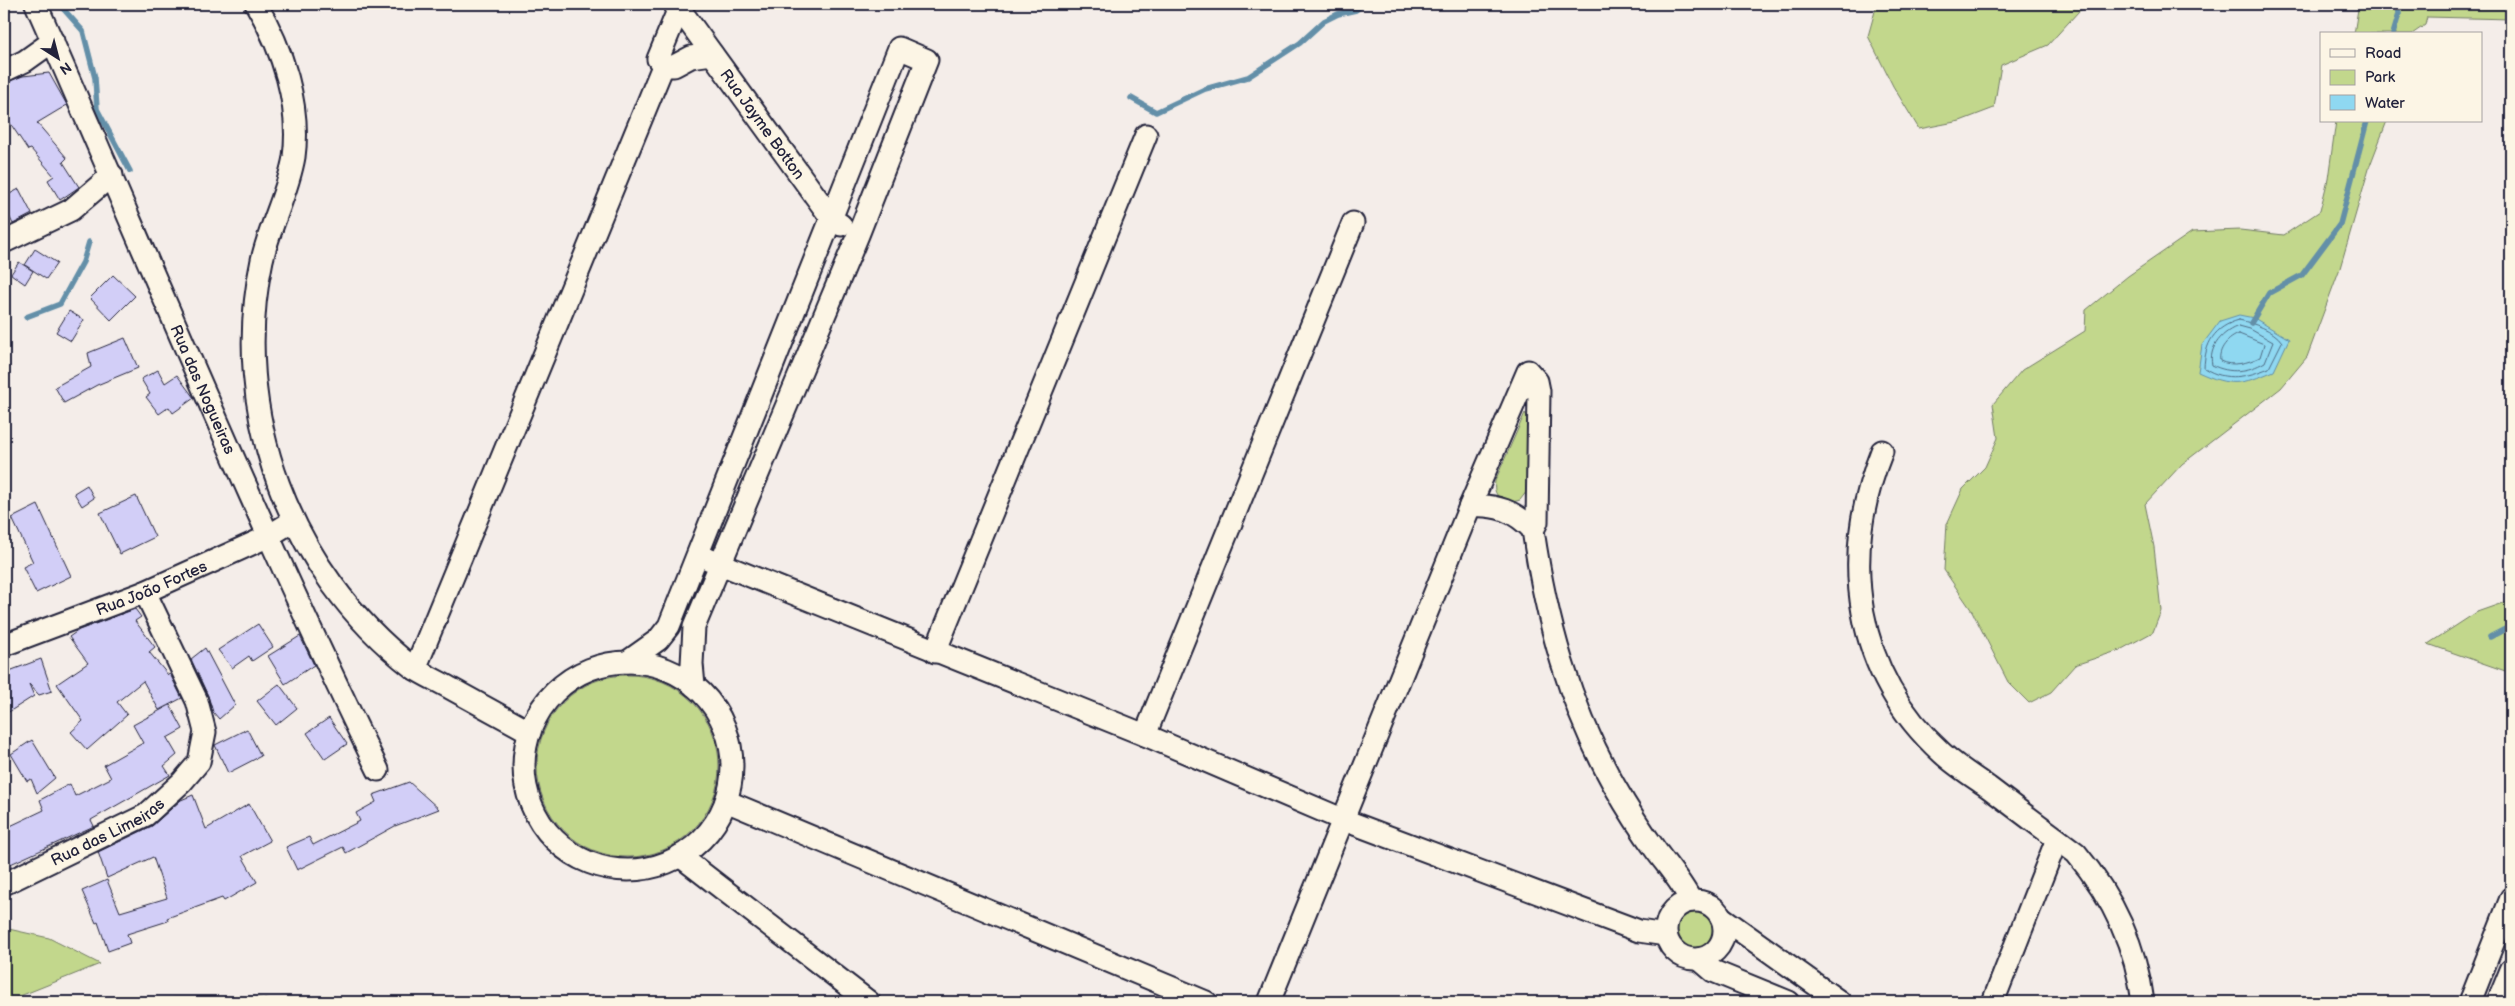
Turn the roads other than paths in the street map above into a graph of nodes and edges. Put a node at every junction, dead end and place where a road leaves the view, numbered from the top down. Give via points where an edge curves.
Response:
1 (36, 4) edge
2 (256, 4) edge
3 (677, 6) edge
4 (53, 41) junction
5 (712, 54) junction
6 (662, 66) junction
7 (4, 71) edge
8 (1146, 135) dead end
9 (112, 175) junction
10 (832, 219) junction
11 (1353, 223) dead end
12 (858, 235) junction
13 (4, 242) edge
14 (1882, 451) dead end
15 (1470, 506) junction
16 (293, 521) junction
17 (1533, 530) junction
18 (267, 537) junction
19 (699, 554) junction
20 (720, 566) junction
21 (145, 592) junction
22 (4, 645) edge
23 (935, 652) junction
24 (627, 662) junction
25 (415, 669) junction
26 (694, 686) junction
27 (530, 732) junction
28 (1145, 735) junction
29 (378, 770) dead end
30 (726, 801) junction
31 (1344, 820) junction
32 (2057, 839) junction
33 (680, 856) junction
34 (4, 884) edge
35 (2511, 898) edge
36 (1691, 901) junction
37 (1721, 917) junction
38 (1666, 935) junction
39 (1699, 959) junction
40 (2511, 970) edge
41 (869, 1002) edge
42 (1206, 1002) edge
43 (1269, 1002) edge
44 (1789, 1002) edge
45 (1840, 1002) edge
46 (1993, 1002) edge
47 (2143, 1002) edge
48 (2470, 1002) edge
49 (2498, 1002) edge

1 - 4 street, Rua das Nogueiras
2 - 16 street via 270,28 285,70 294,130 294,157 261,267 254,324 256,390 269,456
3 - 5 street, Rua Jayme Botton
3 - 6 street via 658,59
4 - 7 street via 26,61
4 - 9 street, Rua das Nogueiras
5 - 6 street via 691,57 674,66
5 - 10 street, Rua Jayme Botton
6 - 25 street
8 - 23 street
9 - 13 street via 72,210
9 - 18 street, Rua das Nogueiras
10 - 12 street, Rua Jayme Botton
10 - 12 street via 899,48 927,60
10 - 19 street
11 - 28 street
12 - 20 street
14 - 32 street via 1864,504 1858,559 1863,614 1880,666 1906,713 1942,753
15 - 17 street via 1495,506 1507,510
15 - 17 street via 1528,371 1537,381 1539,391 1537,522
15 - 31 street
16 - 18 street, Rua João Fortes
16 - 25 street via 344,601
17 - 36 street via 1545,605 1580,714 1614,784
18 - 21 street, Rua João Fortes
18 - 29 street, Rua das Nogueiras
19 - 20 street
19 - 24 street via 669,626 658,640
20 - 23 street
20 - 26 street via 694,627
21 - 22 street, Rua João Fortes
21 - 34 street, Rua das Limeiras via 197,702 206,732 200,762 146,815
23 - 28 street
24 - 26 street via 663,668
24 - 27 street via 609,664 575,677 548,700
25 - 27 street
26 - 30 street via 718,713 730,747 730,784
27 - 33 street via 525,749 525,786 538,819 561,846 576,857 619,870 646,869
28 - 31 street
30 - 33 street via 708,832
30 - 42 street
31 - 38 street via 1640,931
31 - 43 street
32 - 46 street
32 - 47 street via 2076,853 2117,913 2135,962
33 - 41 street
35 - 48 street
36 - 37 street via 1709,904
36 - 38 street via 1682,904 1669,917
37 - 39 street via 1724,935 1721,944 1708,956
37 - 45 street
38 - 39 street via 1674,951 1681,956
39 - 44 street via 1713,971
40 - 49 street

